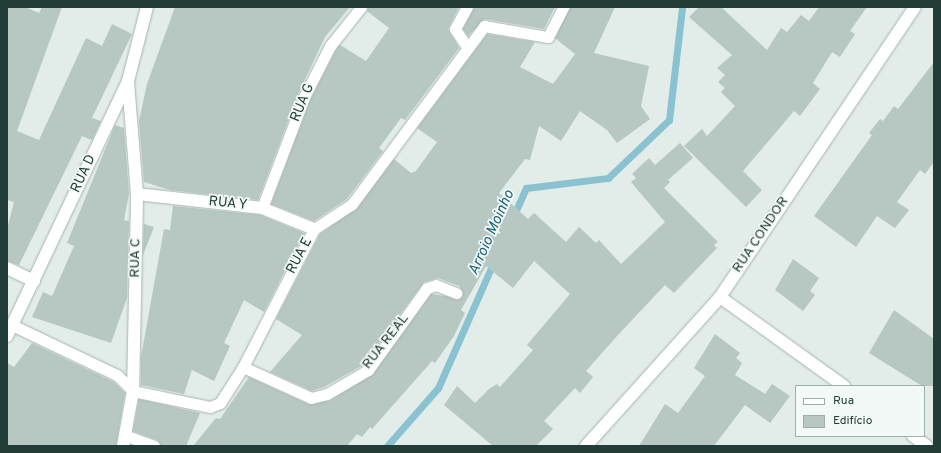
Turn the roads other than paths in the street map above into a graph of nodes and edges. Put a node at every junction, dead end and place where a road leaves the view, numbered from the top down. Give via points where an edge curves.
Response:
1 (146, 7) edge
2 (361, 7) edge
3 (467, 7) edge
4 (563, 7) edge
5 (915, 7) edge
6 (468, 48) junction
7 (128, 81) junction
8 (137, 194) junction
9 (262, 208) junction
10 (314, 229) junction
11 (7, 268) edge
12 (34, 281) junction
13 (456, 293) dead end
14 (720, 296) junction
15 (12, 325) junction
16 (7, 336) edge
17 (243, 367) junction
18 (843, 385) edge
19 (133, 391) junction
20 (914, 437) edge
21 (124, 441) edge
22 (154, 446) edge
23 (586, 446) edge
24 (927, 446) edge

1 - 7 street, RUA D
2 - 9 lane, RUA G via 330,46 305,95
3 - 6 lane via 455,29
4 - 6 lane, RUA E via 548,37 484,26
5 - 14 street, RUA CONDOR
6 - 10 lane, RUA E via 352,204
7 - 8 street, RUA C
7 - 12 street, RUA D
8 - 9 street, RUA Y
8 - 19 street, RUA C
9 - 10 street, RUA Y
10 - 17 lane, RUA E
11 - 12 street
12 - 15 street, RUA D
13 - 17 lane, RUA REAL via 436,285 427,288 368,370 327,394 311,398
14 - 18 street
14 - 23 street, RUA CONDOR
15 - 16 street, RUA D
15 - 19 lane via 117,375
17 - 19 lane, RUA E via 220,403 210,407
19 - 21 street, RUA C
20 - 24 street
21 - 22 lane, RUA C

